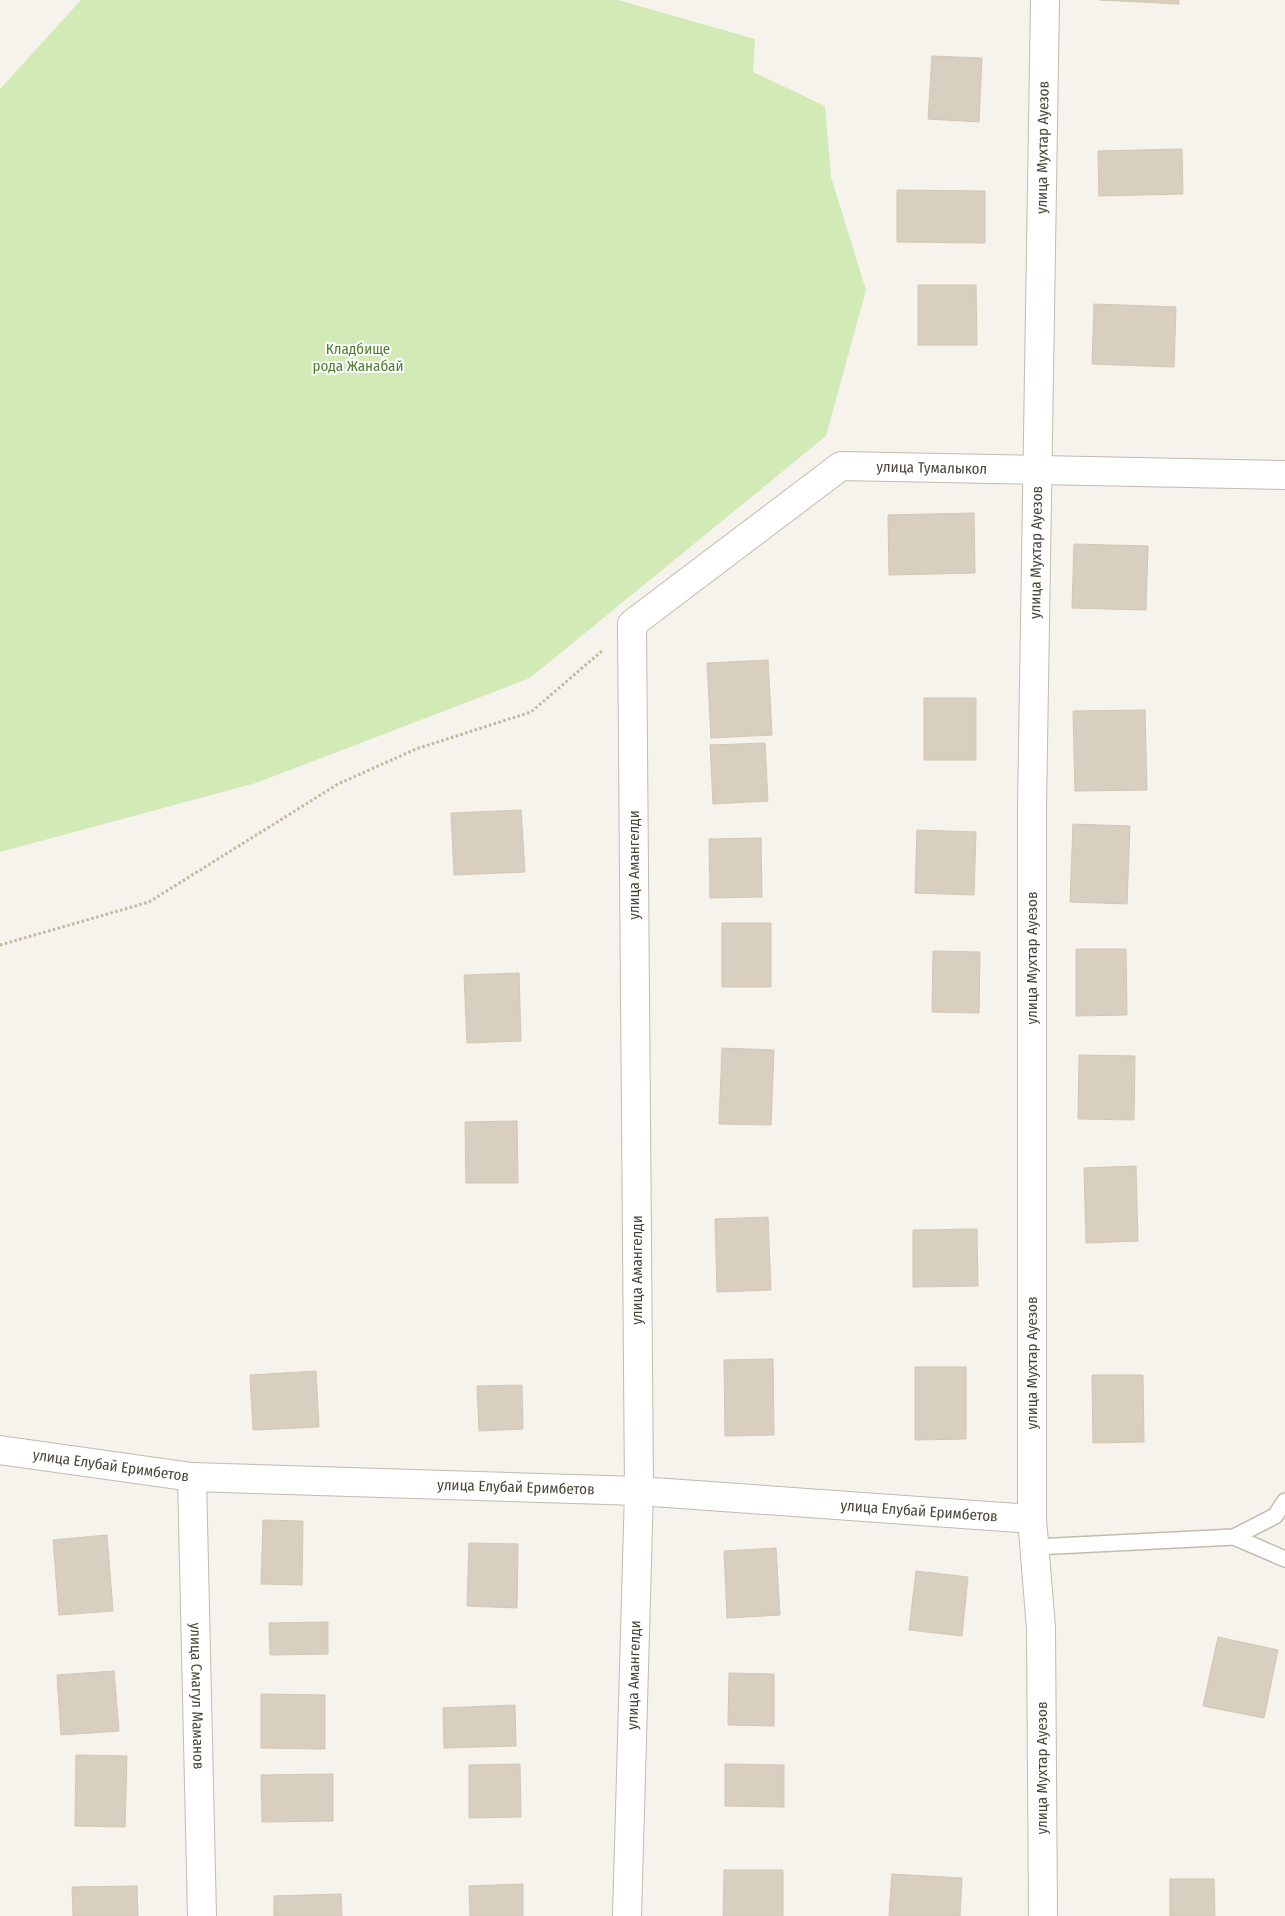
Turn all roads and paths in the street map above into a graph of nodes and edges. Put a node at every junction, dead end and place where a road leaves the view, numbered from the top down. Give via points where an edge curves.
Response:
1 (1045, 0) edge
2 (1037, 470) junction
3 (1285, 475) edge
4 (632, 624) junction
5 (0, 945) edge
6 (0, 1450) edge
7 (192, 1477) junction
8 (639, 1491) junction
9 (1285, 1501) edge
10 (1032, 1519) junction
11 (1234, 1537) junction
12 (1036, 1547) junction
13 (1285, 1560) edge
14 (202, 1916) edge
15 (627, 1916) edge
16 (1043, 1916) edge

1 - 2 street, улица Мухтар Ауезов
2 - 3 street, улица Тумалыкол
2 - 4 street, улица Тумалыкол via 841,466
2 - 10 street, улица Мухтар Ауезов via 1032,809
4 - 5 path via 532,712 416,749 338,784 149,902
4 - 8 street, улица Амангелди
6 - 7 street, улица Елубай Еримбетов
7 - 8 street, улица Елубай Еримбетов
7 - 14 street, улица Смагул Маманов
8 - 10 street, улица Елубай Еримбетов
8 - 15 street, улица Амангелди
9 - 11 lane via 1275,1516
10 - 12 street, улица Мухтар Ауезов
11 - 12 lane
11 - 13 lane
12 - 16 street, улица Мухтар Ауезов via 1041,1628

